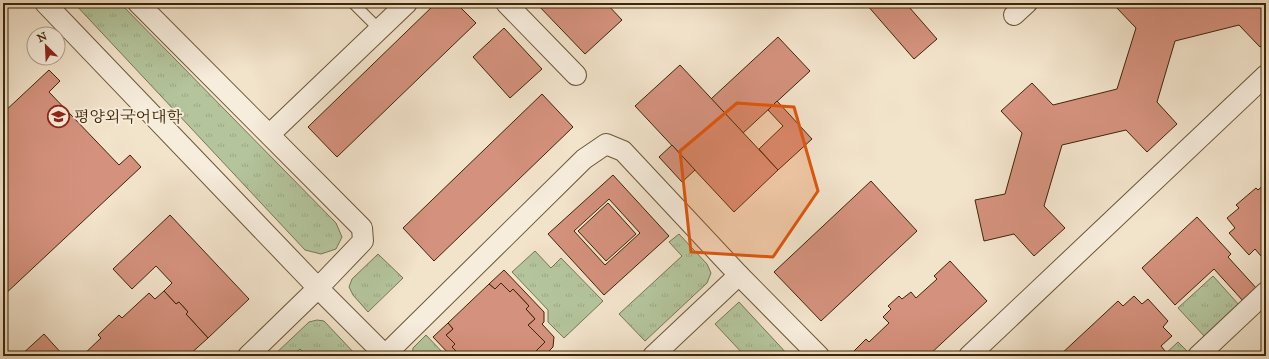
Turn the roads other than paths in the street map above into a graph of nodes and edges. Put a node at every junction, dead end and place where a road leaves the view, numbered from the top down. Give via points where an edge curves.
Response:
1 (45, 3) edge
2 (138, 3) edge
3 (353, 3) edge
4 (407, 3) edge
5 (506, 3) edge
6 (379, 29) junction
7 (576, 75) dead end
8 (1266, 75) edge
9 (270, 134) junction
10 (738, 276) junction
11 (318, 288) junction
12 (1266, 292) edge
13 (248, 356) edge
14 (385, 356) edge
15 (653, 356) edge
16 (819, 356) edge
17 (969, 356) edge
18 (1198, 356) edge

1 - 11 street
2 - 9 street
3 - 6 lane
4 - 6 street
5 - 7 street
6 - 9 street
8 - 17 street
9 - 11 street via 362,228 363,241
10 - 14 street via 623,150 606,144 584,159
10 - 15 street
10 - 16 street
11 - 13 street
11 - 14 street
12 - 18 street

